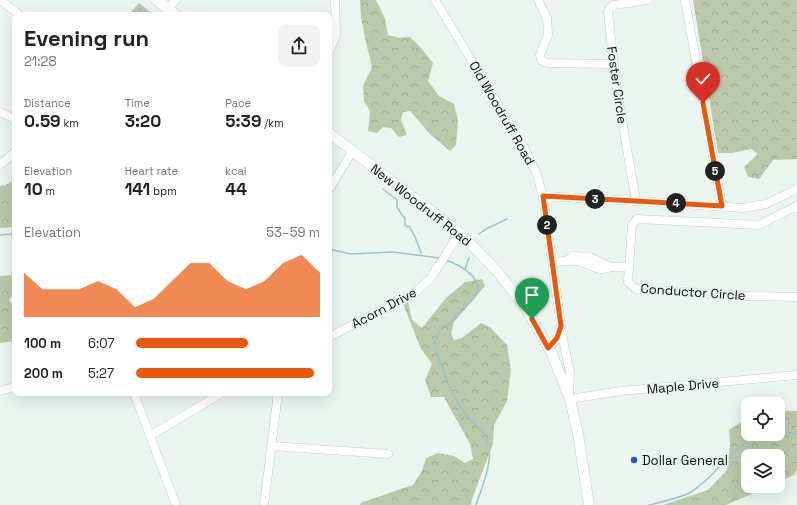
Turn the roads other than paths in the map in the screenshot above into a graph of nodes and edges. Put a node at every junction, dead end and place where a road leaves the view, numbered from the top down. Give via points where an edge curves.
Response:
1 (0, 0) edge
2 (156, 0) edge
3 (176, 0) edge
4 (336, 0) edge
5 (435, 0) edge
6 (538, 0) edge
7 (648, 0) edge
8 (685, 0) edge
9 (16, 12) edge
10 (172, 12) edge
11 (332, 45) edge
12 (613, 64) junction
13 (0, 112) edge
14 (12, 118) edge
15 (332, 135) edge
16 (352, 152) junction
17 (12, 155) edge
18 (0, 165) edge
19 (332, 184) edge
20 (797, 188) edge
21 (543, 196) junction
22 (636, 201) junction
23 (722, 206) junction
24 (797, 206) edge
25 (460, 233) junction
26 (553, 263) junction
27 (629, 267) junction
28 (797, 297) edge
29 (561, 330) junction
30 (332, 335) edge
31 (548, 348) junction
32 (797, 375) edge
33 (12, 388) edge
34 (0, 391) edge
35 (135, 396) edge
36 (217, 396) edge
37 (277, 396) edge
38 (570, 398) junction
39 (150, 435) junction
40 (272, 446) junction
41 (388, 454) dead end
42 (176, 505) edge
43 (264, 505) edge
44 (589, 505) edge

1 - 9 street
2 - 10 main road
3 - 10 street
4 - 11 street via 336,36
5 - 21 street, Old Woodruff Road via 524,147
6 - 12 street via 548,18 548,35 540,55 542,61
7 - 12 street, Foster Circle via 614,5 609,10
8 - 23 street
12 - 22 street, Foster Circle
13 - 14 street
15 - 16 main road, New Woodruff Road
16 - 19 street
16 - 25 main road, New Woodruff Road
17 - 18 street
20 - 23 street via 755,207
21 - 22 street
21 - 26 street, Old Woodruff Road
22 - 23 street
24 - 27 street, Conductor Circle via 759,225 637,220 632,225
25 - 30 street, Acorn Drive via 430,279 416,292
25 - 31 main road, New Woodruff Road via 512,290
26 - 27 street via 568,260 580,262 594,269
26 - 29 street, Old Woodruff Road
27 - 28 street, Conductor Circle via 628,282 636,289
29 - 31 street
29 - 38 street, Old Woodruff Road via 570,373
31 - 38 main road, New Woodruff Road
32 - 38 street, Maple Drive
33 - 34 street
35 - 39 street
36 - 39 street
37 - 40 street
38 - 44 main road, New Woodruff Road
39 - 42 street
40 - 41 street
40 - 43 street

